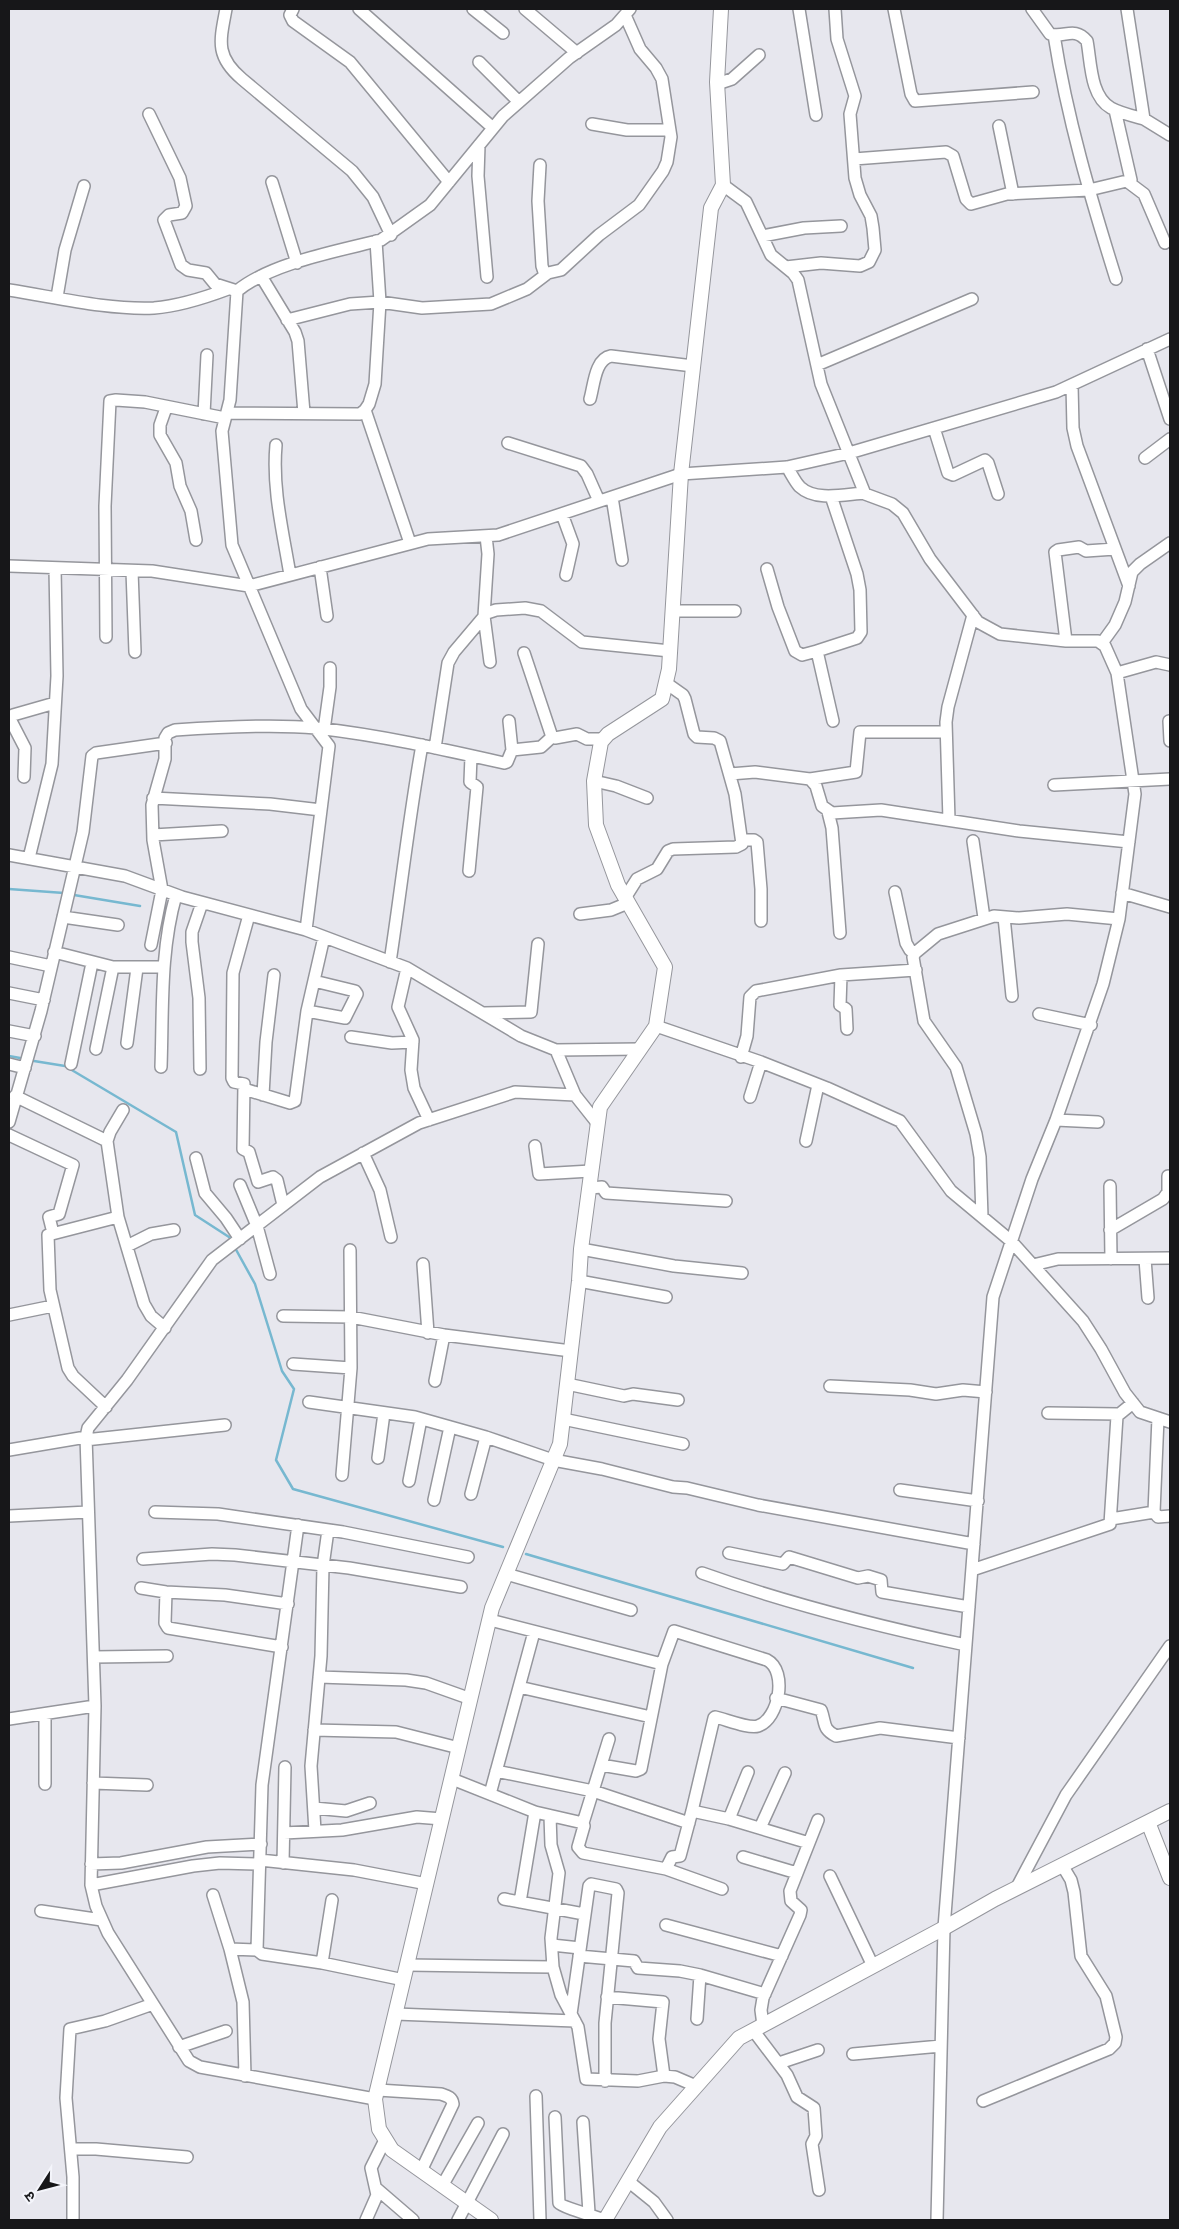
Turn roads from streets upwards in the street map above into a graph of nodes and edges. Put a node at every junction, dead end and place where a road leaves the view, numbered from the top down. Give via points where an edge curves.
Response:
1 (226, 9) edge
2 (293, 9) edge
3 (359, 9) edge
4 (473, 9) edge
5 (525, 9) edge
6 (721, 9) edge
7 (800, 9) edge
8 (835, 9) edge
9 (894, 9) edge
10 (1032, 9) edge
11 (1128, 9) edge
12 (628, 12) edge
13 (503, 33) dead end
14 (1054, 35) junction
15 (576, 53) junction
16 (759, 56) dead end
17 (479, 62) dead end
18 (717, 84) junction
19 (1033, 92) dead end
20 (519, 102) junction
21 (1115, 110) junction
22 (149, 114) dead end
23 (816, 114) dead end
24 (1144, 119) junction
25 (592, 124) dead end
26 (999, 126) dead end
27 (493, 128) junction
28 (670, 130) junction
29 (1170, 135) edge
30 (479, 145) junction
31 (854, 159) junction
32 (540, 165) dead end
33 (272, 182) dead end
34 (449, 182) junction
35 (1128, 182) junction
36 (723, 185) junction
37 (84, 186) dead end
38 (1088, 190) junction
39 (1013, 194) junction
40 (841, 226) dead end
41 (391, 235) junction
42 (762, 236) junction
43 (376, 241) junction
44 (1165, 243) dead end
45 (297, 263) junction
46 (786, 267) junction
47 (548, 273) junction
48 (261, 276) junction
49 (487, 277) dead end
50 (1116, 279) dead end
51 (9, 290) edge
52 (232, 290) junction
53 (57, 297) junction
54 (972, 299) dead end
55 (380, 302) junction
56 (287, 320) junction
57 (1170, 339) edge
58 (1147, 349) junction
59 (207, 355) dead end
60 (817, 365) junction
61 (693, 366) junction
62 (1072, 384) junction
63 (590, 398) dead end
64 (166, 408) junction
65 (366, 410) junction
66 (304, 412) junction
67 (204, 414) junction
68 (226, 416) junction
69 (1170, 420) edge
70 (934, 428) junction
71 (1170, 439) edge
72 (508, 442) dead end
73 (276, 445) dead end
74 (849, 454) junction
75 (1145, 458) dead end
76 (787, 467) junction
77 (681, 474) junction
78 (865, 493) junction
79 (998, 494) dead end
80 (831, 496) junction
81 (612, 497) junction
82 (599, 501) junction
83 (562, 514) junction
84 (486, 536) junction
85 (196, 540) dead end
86 (410, 543) junction
87 (1170, 543) edge
88 (1115, 549) junction
89 (622, 560) dead end
90 (9, 566) edge
91 (320, 567) junction
92 (55, 568) junction
93 (767, 568) dead end
94 (105, 570) junction
95 (132, 571) junction
96 (290, 575) junction
97 (566, 575) dead end
98 (249, 586) junction
99 (1129, 586) junction
100 (672, 611) junction
101 (735, 611) dead end
102 (973, 615) junction
103 (327, 616) dead end
104 (484, 616) junction
105 (106, 637) dead end
106 (1066, 641) junction
107 (1102, 643) junction
108 (670, 651) junction
109 (817, 651) junction
110 (135, 652) dead end
111 (524, 653) dead end
112 (490, 662) dead end
113 (1170, 665) edge
114 (330, 668) dead end
115 (1117, 673) junction
116 (666, 683) junction
117 (56, 704) junction
118 (833, 720) dead end
119 (508, 721) dead end
120 (1169, 721) dead end
121 (319, 729) junction
122 (946, 732) junction
123 (552, 737) junction
124 (604, 739) junction
125 (1170, 741) edge
126 (166, 744) junction
127 (422, 745) junction
128 (435, 748) junction
129 (512, 750) junction
130 (471, 756) junction
131 (730, 774) junction
132 (24, 777) dead end
133 (810, 779) junction
134 (1170, 779) edge
135 (1133, 780) junction
136 (594, 781) junction
137 (1054, 785) dead end
138 (153, 798) junction
139 (647, 798) dead end
140 (321, 810) junction
141 (828, 812) junction
142 (949, 820) junction
143 (222, 831) dead end
144 (153, 835) junction
145 (742, 840) junction
146 (973, 842) dead end
147 (1128, 842) junction
148 (9, 855) edge
149 (29, 858) junction
150 (75, 866) junction
151 (469, 871) dead end
152 (162, 890) junction
153 (895, 892) dead end
154 (1122, 893) junction
155 (176, 895) junction
156 (626, 901) junction
157 (202, 903) junction
158 (1170, 907) edge
159 (580, 914) dead end
160 (249, 915) junction
161 (62, 917) junction
162 (1004, 917) junction
163 (984, 918) junction
164 (1119, 919) junction
165 (760, 922) dead end
166 (118, 924) dead end
167 (306, 930) junction
168 (840, 933) dead end
169 (324, 937) junction
170 (538, 944) dead end
171 (151, 945) dead end
172 (54, 952) junction
173 (915, 953) junction
174 (9, 957) edge
175 (390, 962) junction
176 (92, 963) junction
177 (51, 966) junction
178 (164, 967) junction
179 (113, 968) junction
180 (137, 968) junction
181 (407, 968) junction
182 (916, 970) junction
183 (841, 974) junction
184 (274, 975) dead end
185 (314, 982) junction
186 (9, 993) edge
187 (1012, 996) dead end
188 (44, 1000) junction
189 (307, 1011) junction
190 (483, 1013) junction
191 (1038, 1014) dead end
192 (1091, 1025) junction
193 (656, 1026) junction
194 (847, 1029) dead end
195 (9, 1031) edge
196 (35, 1036) junction
197 (351, 1037) dead end
198 (413, 1042) junction
199 (127, 1043) dead end
200 (96, 1049) dead end
201 (640, 1049) junction
202 (556, 1050) junction
203 (741, 1057) junction
204 (761, 1062) junction
205 (9, 1064) edge
206 (72, 1064) dead end
207 (160, 1067) dead end
208 (25, 1068) junction
209 (200, 1069) dead end
210 (818, 1084) junction
211 (244, 1089) junction
212 (263, 1095) junction
213 (575, 1095) junction
214 (15, 1096) junction
215 (750, 1097) dead end
216 (123, 1110) dead end
217 (429, 1120) junction
218 (1056, 1120) junction
219 (9, 1122) edge
220 (1098, 1122) dead end
221 (598, 1124) junction
222 (9, 1136) edge
223 (107, 1141) junction
224 (806, 1141) dead end
225 (535, 1146) dead end
226 (363, 1153) junction
227 (196, 1158) dead end
228 (591, 1172) junction
229 (1168, 1176) dead end
230 (240, 1185) dead end
231 (1110, 1186) dead end
232 (589, 1188) junction
233 (726, 1201) dead end
234 (284, 1205) junction
235 (118, 1217) junction
236 (982, 1217) junction
237 (257, 1226) junction
238 (174, 1230) dead end
239 (1110, 1230) junction
240 (53, 1232) junction
241 (391, 1237) dead end
242 (238, 1240) junction
243 (1011, 1241) junction
244 (126, 1246) junction
245 (581, 1249) junction
246 (350, 1250) dead end
247 (1170, 1258) edge
248 (1111, 1259) junction
249 (1145, 1259) junction
250 (423, 1264) dead end
251 (1033, 1265) junction
252 (742, 1273) dead end
253 (270, 1274) dead end
254 (579, 1281) junction
255 (666, 1297) dead end
256 (1148, 1298) dead end
257 (53, 1306) junction
258 (9, 1315) edge
259 (283, 1316) dead end
260 (351, 1318) junction
261 (165, 1328) junction
262 (428, 1333) junction
263 (444, 1336) junction
264 (571, 1351) junction
265 (293, 1364) dead end
266 (351, 1368) junction
267 (435, 1381) dead end
268 (567, 1384) junction
269 (830, 1386) dead end
270 (986, 1392) junction
271 (678, 1400) dead end
272 (309, 1402) dead end
273 (1133, 1403) junction
274 (106, 1407) junction
275 (349, 1408) junction
276 (384, 1413) junction
277 (1048, 1413) dead end
278 (1118, 1414) junction
279 (1158, 1418) junction
280 (421, 1419) junction
281 (563, 1419) junction
282 (1170, 1422) edge
283 (225, 1425) dead end
284 (450, 1427) junction
285 (486, 1438) junction
286 (85, 1439) junction
287 (683, 1444) dead end
288 (9, 1450) edge
289 (378, 1458) dead end
290 (553, 1460) junction
291 (342, 1475) dead end
292 (409, 1482) dead end
293 (900, 1490) dead end
294 (471, 1494) dead end
295 (434, 1500) dead end
296 (978, 1501) junction
297 (88, 1512) junction
298 (155, 1512) dead end
299 (1154, 1512) junction
300 (9, 1516) edge
301 (1170, 1516) edge
302 (1111, 1519) junction
303 (298, 1525) junction
304 (328, 1530) junction
305 (974, 1544) junction
306 (729, 1553) dead end
307 (468, 1557) dead end
308 (143, 1559) dead end
309 (294, 1562) junction
310 (323, 1566) junction
311 (972, 1570) junction
312 (702, 1573) dead end
313 (506, 1574) junction
314 (461, 1587) dead end
315 (141, 1588) dead end
316 (166, 1592) junction
317 (288, 1604) junction
318 (969, 1607) junction
319 (631, 1610) dead end
320 (490, 1620) junction
321 (534, 1632) junction
322 (966, 1645) junction
323 (282, 1646) junction
324 (1170, 1646) edge
325 (167, 1656) dead end
326 (94, 1657) junction
327 (1165, 1662) edge
328 (662, 1664) junction
329 (319, 1676) junction
330 (519, 1687) junction
331 (776, 1698) junction
332 (471, 1699) junction
333 (95, 1706) junction
334 (45, 1714) junction
335 (651, 1717) junction
336 (9, 1719) edge
337 (314, 1730) junction
338 (608, 1738) dead end
339 (959, 1738) junction
340 (459, 1748) junction
341 (601, 1765) junction
342 (285, 1767) dead end
343 (496, 1772) junction
344 (748, 1772) dead end
345 (785, 1773) dead end
346 (452, 1779) junction
347 (93, 1783) junction
348 (45, 1784) dead end
349 (146, 1785) dead end
350 (593, 1791) junction
351 (490, 1794) junction
352 (370, 1803) dead end
353 (314, 1808) junction
354 (692, 1811) junction
355 (1170, 1811) edge
356 (535, 1812) junction
357 (550, 1816) junction
358 (729, 1818) junction
359 (442, 1819) junction
360 (818, 1820) dead end
361 (1148, 1822) junction
362 (583, 1823) junction
363 (689, 1823) junction
364 (760, 1828) junction
365 (315, 1831) junction
366 (284, 1833) junction
367 (809, 1843) junction
368 (261, 1844) junction
369 (743, 1857) dead end
370 (260, 1862) junction
371 (283, 1863) junction
372 (91, 1864) junction
373 (1062, 1865) junction
374 (666, 1870) junction
375 (797, 1873) junction
376 (830, 1876) dead end
377 (1170, 1878) edge
378 (427, 1884) junction
379 (91, 1885) junction
380 (722, 1889) dead end
381 (1016, 1889) junction
382 (213, 1895) dead end
383 (504, 1899) dead end
384 (332, 1900) dead end
385 (520, 1902) junction
386 (555, 1909) junction
387 (40, 1911) dead end
388 (584, 1914) junction
389 (102, 1920) junction
390 (666, 1925) dead end
391 (944, 1928) junction
392 (552, 1945) junction
393 (230, 1948) junction
394 (257, 1950) junction
395 (579, 1952) junction
396 (782, 1956) junction
397 (610, 1960) junction
398 (322, 1963) junction
399 (408, 1965) junction
400 (873, 1966) junction
401 (553, 1967) junction
402 (700, 1975) junction
403 (404, 1980) junction
404 (765, 1994) junction
405 (607, 1997) junction
406 (154, 2004) junction
407 (396, 2014) junction
408 (573, 2018) junction
409 (697, 2019) dead end
410 (758, 2027) junction
411 (226, 2031) dead end
412 (942, 2046) junction
413 (179, 2047) junction
414 (818, 2050) dead end
415 (853, 2054) dead end
416 (779, 2063) junction
417 (246, 2076) junction
418 (664, 2076) junction
419 (605, 2081) junction
420 (696, 2086) junction
421 (377, 2094) junction
422 (536, 2096) dead end
423 (983, 2101) dead end
424 (555, 2117) dead end
425 (583, 2122) dead end
426 (478, 2123) dead end
427 (504, 2134) dead end
428 (385, 2140) junction
429 (71, 2149) junction
430 (187, 2157) dead end
431 (421, 2171) junction
432 (628, 2181) junction
433 (442, 2186) junction
434 (377, 2189) junction
435 (819, 2190) dead end
436 (468, 2204) junction
437 (588, 2214) junction
438 (73, 2220) edge
439 (366, 2220) edge
440 (413, 2220) edge
441 (458, 2220) edge
442 (490, 2220) edge
443 (540, 2220) edge
444 (605, 2220) edge
445 (668, 2220) edge
446 (937, 2220) edge

1 - 41 street via 221,50 227,64 352,171 372,197
2 - 34 street via 290,15 293,21 350,62
3 - 27 street
4 - 13 street
5 - 15 street
6 - 18 street
7 - 23 street
8 - 31 street via 837,39 855,96 850,114
9 - 19 street via 915,101
10 - 14 street via 1046,30
11 - 24 street
12 - 15 street via 616,25
12 - 28 street via 640,49 660,73
14 - 21 street via 1076,32 1087,41 1097,94 1102,102
14 - 38 street
15 - 20 street
16 - 18 street via 732,79
17 - 20 street
18 - 36 street
20 - 27 street
21 - 24 street
21 - 35 street via 1131,180
22 - 52 street via 180,178 186,206 182,213 169,215 164,220 179,261 184,268 206,272 216,284
24 - 29 street
25 - 28 street via 619,130
26 - 39 street
27 - 30 street
28 - 47 street via 667,162 645,198 561,270
30 - 34 street
30 - 49 street via 478,176
31 - 39 street via 943,151 953,156 969,203
31 - 46 street via 857,186 873,228 875,250 872,259 860,266 821,263
32 - 47 street via 538,200 542,266
33 - 45 street
34 - 41 street via 430,205
35 - 38 street
35 - 44 street via 1144,194
36 - 42 street via 746,202
36 - 61 street via 712,208
37 - 53 street via 65,250
38 - 39 street
38 - 50 street
40 - 42 street via 804,228
41 - 43 street
42 - 46 street via 771,255
43 - 45 street
43 - 55 street
45 - 48 street
46 - 60 street via 798,280
47 - 55 street via 527,289 491,304 422,308
48 - 52 street
48 - 56 street
51 - 53 street
52 - 53 street via 153,308 120,307
52 - 68 street via 230,400
54 - 60 street
55 - 56 street via 350,304
55 - 65 street via 375,384
56 - 66 street via 300,349
57 - 58 street
58 - 62 street
58 - 69 street
59 - 67 street
60 - 74 street via 821,384
61 - 63 street via 606,357 600,362
61 - 77 street
62 - 70 street via 1056,392
62 - 88 street via 1073,428 1077,446
64 - 67 street
64 - 85 street via 160,435 176,463 180,486 191,510
64 - 94 street via 145,402 110,401 104,506
65 - 66 street via 356,414
65 - 86 street
66 - 68 street
67 - 68 street
68 - 98 street via 222,431 232,545
70 - 74 street
70 - 79 street via 948,473 953,475 985,460
71 - 75 street
72 - 82 street via 581,466
73 - 96 street via 275,478
74 - 76 street
74 - 78 street
76 - 77 street
76 - 80 street via 800,487 812,494
77 - 81 street
77 - 100 street
78 - 80 street
78 - 102 street via 892,504 903,513 930,558
80 - 109 street via 857,574 861,632 857,638
81 - 82 street
81 - 89 street
82 - 83 street
83 - 84 street
83 - 97 street via 572,544
84 - 86 street
84 - 104 street
86 - 91 street
87 - 99 street via 1132,572
88 - 99 street
88 - 106 street via 1086,551 1078,547 1055,552
90 - 92 street
91 - 96 street
91 - 103 street
92 - 94 street
92 - 117 street
93 - 109 street via 795,651 802,655
94 - 95 street
94 - 105 street
95 - 98 street via 152,571
95 - 110 street
96 - 98 street
98 - 121 street via 301,709
99 - 107 street via 1115,625
100 - 101 street
100 - 108 street
102 - 106 street via 978,622 1000,634
102 - 122 street via 948,707
104 - 108 street via 496,610 531,608 552,618 582,642
104 - 112 street
104 - 128 street via 448,663
106 - 107 street
107 - 115 street
108 - 116 street
109 - 118 street
111 - 123 street
113 - 115 street via 1156,662
114 - 121 street via 330,686
115 - 135 street
116 - 124 street via 662,699
116 - 131 street via 683,694 694,734 720,742
117 - 132 street via 13,715 10,719 25,748
117 - 149 street via 50,778
119 - 129 street
120 - 125 street
121 - 126 street via 224,727 174,730 166,736
121 - 127 street
121 - 140 street via 329,746
122 - 133 street via 860,732 856,772
122 - 142 street
123 - 124 street via 578,734 587,739
123 - 129 street via 541,747
124 - 136 street
126 - 138 street via 165,759
126 - 150 street via 92,756 83,832
127 - 128 street
127 - 175 street
128 - 130 street
129 - 130 street via 504,763
130 - 151 street via 470,782 478,787
131 - 133 street via 755,772
131 - 145 street
133 - 141 street
134 - 135 street
135 - 137 street
135 - 147 street via 1135,794
136 - 139 street
136 - 156 street via 596,825
138 - 140 street
138 - 144 street
140 - 167 street
141 - 142 street via 881,810
141 - 168 street
142 - 147 street
143 - 144 street
144 - 152 street
145 - 156 street via 736,847 673,848 657,870 637,880
145 - 165 street via 757,842
146 - 163 street
147 - 154 street
148 - 149 street
149 - 150 street
150 - 152 street via 124,876
150 - 161 street
152 - 155 street
152 - 171 street
153 - 173 street via 907,947
154 - 158 street
154 - 164 street
155 - 157 street
155 - 178 street via 169,920
156 - 159 street via 611,910
156 - 193 street via 665,967
157 - 160 street
157 - 209 street via 192,932 199,998
160 - 167 street
160 - 211 street via 235,960 232,1013 232,1078 234,1082 244,1084
161 - 166 street
161 - 172 street
162 - 163 street
162 - 164 street via 1067,914
162 - 187 street
163 - 173 street via 938,934
164 - 192 street
167 - 169 street
169 - 175 street
169 - 185 street
170 - 190 street via 531,1012
172 - 176 street
172 - 177 street
173 - 182 street
174 - 177 street
175 - 181 street
176 - 179 street
176 - 206 street
177 - 188 street
178 - 180 street
178 - 207 street
179 - 180 street
179 - 200 street
180 - 199 street
181 - 190 street
181 - 198 street via 398,1007
182 - 183 street
182 - 236 street via 924,1020 956,1067 976,1134
183 - 194 street via 840,1005 846,1009
183 - 203 street via 752,993 748,1036
184 - 212 street
185 - 189 street
185 - 189 street via 357,994 345,1018
186 - 188 street
188 - 196 street
189 - 212 street via 295,1101 290,1103
190 - 202 street via 521,1036
191 - 192 street
192 - 218 street
193 - 201 street
193 - 203 street
195 - 196 street
196 - 208 street
197 - 198 street via 392,1043
198 - 217 street via 412,1078
201 - 202 street
201 - 221 street via 600,1107
202 - 213 street
203 - 204 street
204 - 210 street
204 - 215 street
205 - 208 street
208 - 214 street
210 - 224 street
210 - 236 street via 900,1121 951,1191
211 - 212 street
211 - 234 street via 242,1147 249,1152 258,1182 273,1177 277,1180
213 - 217 street via 515,1092
213 - 221 street
214 - 219 street
214 - 223 street
216 - 223 street
217 - 226 street
218 - 220 street
218 - 243 street
221 - 228 street
222 - 240 street via 74,1165 59,1214 49,1217
223 - 235 street
225 - 228 street via 539,1174
226 - 234 street via 320,1177
226 - 241 street via 380,1190
227 - 242 street via 205,1193 226,1218
228 - 232 street
229 - 239 street via 1168,1192 1163,1200
230 - 237 street
231 - 239 street
232 - 233 street
232 - 245 street
234 - 237 street
235 - 240 street
235 - 244 street
236 - 243 street
237 - 242 street
237 - 253 street
238 - 244 street via 151,1234
239 - 248 street
240 - 257 street via 48,1235 48,1272
242 - 261 street via 212,1260
243 - 251 street
243 - 270 street via 993,1297
244 - 261 street via 147,1310
245 - 252 street via 674,1266
245 - 254 street
246 - 260 street
247 - 249 street
248 - 249 street
248 - 251 street via 1058,1259
249 - 256 street
250 - 262 street
251 - 273 street via 1083,1322
254 - 255 street
254 - 264 street
257 - 258 street
257 - 274 street via 70,1372
259 - 260 street
260 - 262 street
260 - 266 street
261 - 274 street
262 - 263 street
263 - 264 street
263 - 267 street
264 - 268 street
265 - 266 street
266 - 275 street
268 - 271 street via 624,1396 634,1394
268 - 281 street
269 - 270 street via 936,1394 963,1390
270 - 296 street
272 - 275 street
273 - 278 street
273 - 279 street via 1140,1412
274 - 286 street via 88,1428
275 - 276 street
275 - 291 street
276 - 280 street
276 - 289 street
277 - 278 street
278 - 302 street
279 - 282 street
279 - 299 street
280 - 284 street
280 - 292 street
281 - 287 street
281 - 290 street via 560,1444
283 - 286 street
284 - 285 street
284 - 295 street
285 - 290 street
285 - 294 street
286 - 288 street
286 - 297 street
290 - 305 street via 758,1505
290 - 313 street
293 - 296 street
296 - 305 street
297 - 300 street
297 - 326 street
298 - 303 street via 218,1514
299 - 301 street via 1158,1517
299 - 302 street
302 - 311 street via 1110,1524
303 - 304 street
303 - 309 street
304 - 307 street
304 - 310 street
305 - 311 street
306 - 318 street via 783,1564 789,1557 858,1578 868,1576 881,1580 882,1592
308 - 309 street via 212,1554
309 - 310 street
309 - 317 street
310 - 314 street
310 - 329 street
311 - 318 street
312 - 322 street via 773,1598
313 - 319 street
313 - 320 street
315 - 316 street
316 - 317 street via 225,1595
316 - 323 street via 165,1623 168,1628
317 - 323 street
318 - 322 street
320 - 321 street
320 - 332 street
321 - 328 street
321 - 330 street
322 - 339 street
323 - 368 street via 262,1785
324 - 327 street
325 - 326 street
326 - 333 street
327 - 381 street via 1066,1795
328 - 331 street via 672,1633 676,1631 770,1661 780,1680
328 - 335 street
329 - 332 street via 426,1683
329 - 337 street
330 - 335 street
330 - 343 street
331 - 339 street via 821,1710 824,1726 836,1736 880,1728
331 - 354 street via 772,1716 758,1726 714,1717
332 - 340 street
333 - 334 street
333 - 347 street
334 - 336 street
334 - 348 street
335 - 341 street via 641,1769
337 - 340 street via 396,1732
337 - 353 street via 311,1766
338 - 341 street
339 - 391 street
340 - 346 street
341 - 350 street
342 - 366 street
343 - 350 street
343 - 351 street
344 - 358 street
345 - 364 street
346 - 351 street
346 - 359 street
347 - 349 street
347 - 372 street
350 - 362 street
350 - 363 street
351 - 356 street
352 - 353 street via 346,1811
353 - 365 street
354 - 358 street
354 - 363 street
355 - 361 street
356 - 357 street
356 - 385 street
357 - 362 street
357 - 386 street via 551,1845 559,1874
358 - 364 street
359 - 365 street via 403,1819
359 - 378 street
360 - 367 street
361 - 373 street
361 - 377 street
362 - 374 street via 580,1851
363 - 374 street via 680,1856 672,1857
364 - 367 street
365 - 366 street
366 - 371 street
367 - 375 street
368 - 370 street
368 - 372 street via 208,1846 121,1863
369 - 375 street
370 - 371 street
370 - 379 street via 193,1866
370 - 394 street
371 - 378 street via 354,1870
372 - 379 street
373 - 381 street
373 - 423 street via 1074,1892 1081,1956 1106,1996 1115,2043 1109,2049
374 - 380 street
375 - 396 street via 789,1897 801,1910
376 - 400 street
378 - 399 street
379 - 389 street
381 - 391 street
382 - 393 street
383 - 385 street
384 - 398 street
385 - 386 street
386 - 388 street
386 - 392 street
387 - 389 street
388 - 395 street
388 - 397 street via 590,1885 618,1891
389 - 406 street
390 - 396 street
391 - 400 street
391 - 412 street
392 - 395 street
392 - 401 street
393 - 394 street
393 - 417 street via 243,2002
394 - 398 street via 262,1954
395 - 397 street
395 - 408 street
396 - 404 street
397 - 402 street via 634,1961 638,1968
397 - 405 street
398 - 403 street
399 - 401 street
399 - 403 street
400 - 410 street
401 - 408 street via 561,1995
402 - 404 street
402 - 409 street
403 - 407 street
404 - 410 street
405 - 418 street via 663,2002 659,2039
405 - 419 street
406 - 413 street
406 - 429 street via 70,2029 66,2098
407 - 408 street
407 - 421 street
408 - 419 street via 580,2035 586,2079
410 - 416 street
410 - 420 street via 739,2038
411 - 413 street
412 - 415 street
412 - 446 street
413 - 417 street via 189,2061 200,2067
414 - 416 street
416 - 435 street via 797,2097 814,2108 816,2136 812,2144
417 - 421 street
418 - 419 street via 638,2081
418 - 420 street
420 - 432 street via 660,2127
421 - 428 street via 376,2116
421 - 431 street via 441,2094 452,2100 453,2104
422 - 443 street
424 - 437 street via 559,2203
425 - 437 street
426 - 433 street
427 - 436 street
428 - 431 street via 392,2150
428 - 434 street via 371,2168
429 - 430 street
429 - 438 street
431 - 433 street
432 - 444 street
432 - 445 street via 659,2207
433 - 436 street
434 - 439 street via 376,2200
434 - 440 street
436 - 441 street
436 - 442 street
437 - 444 street

